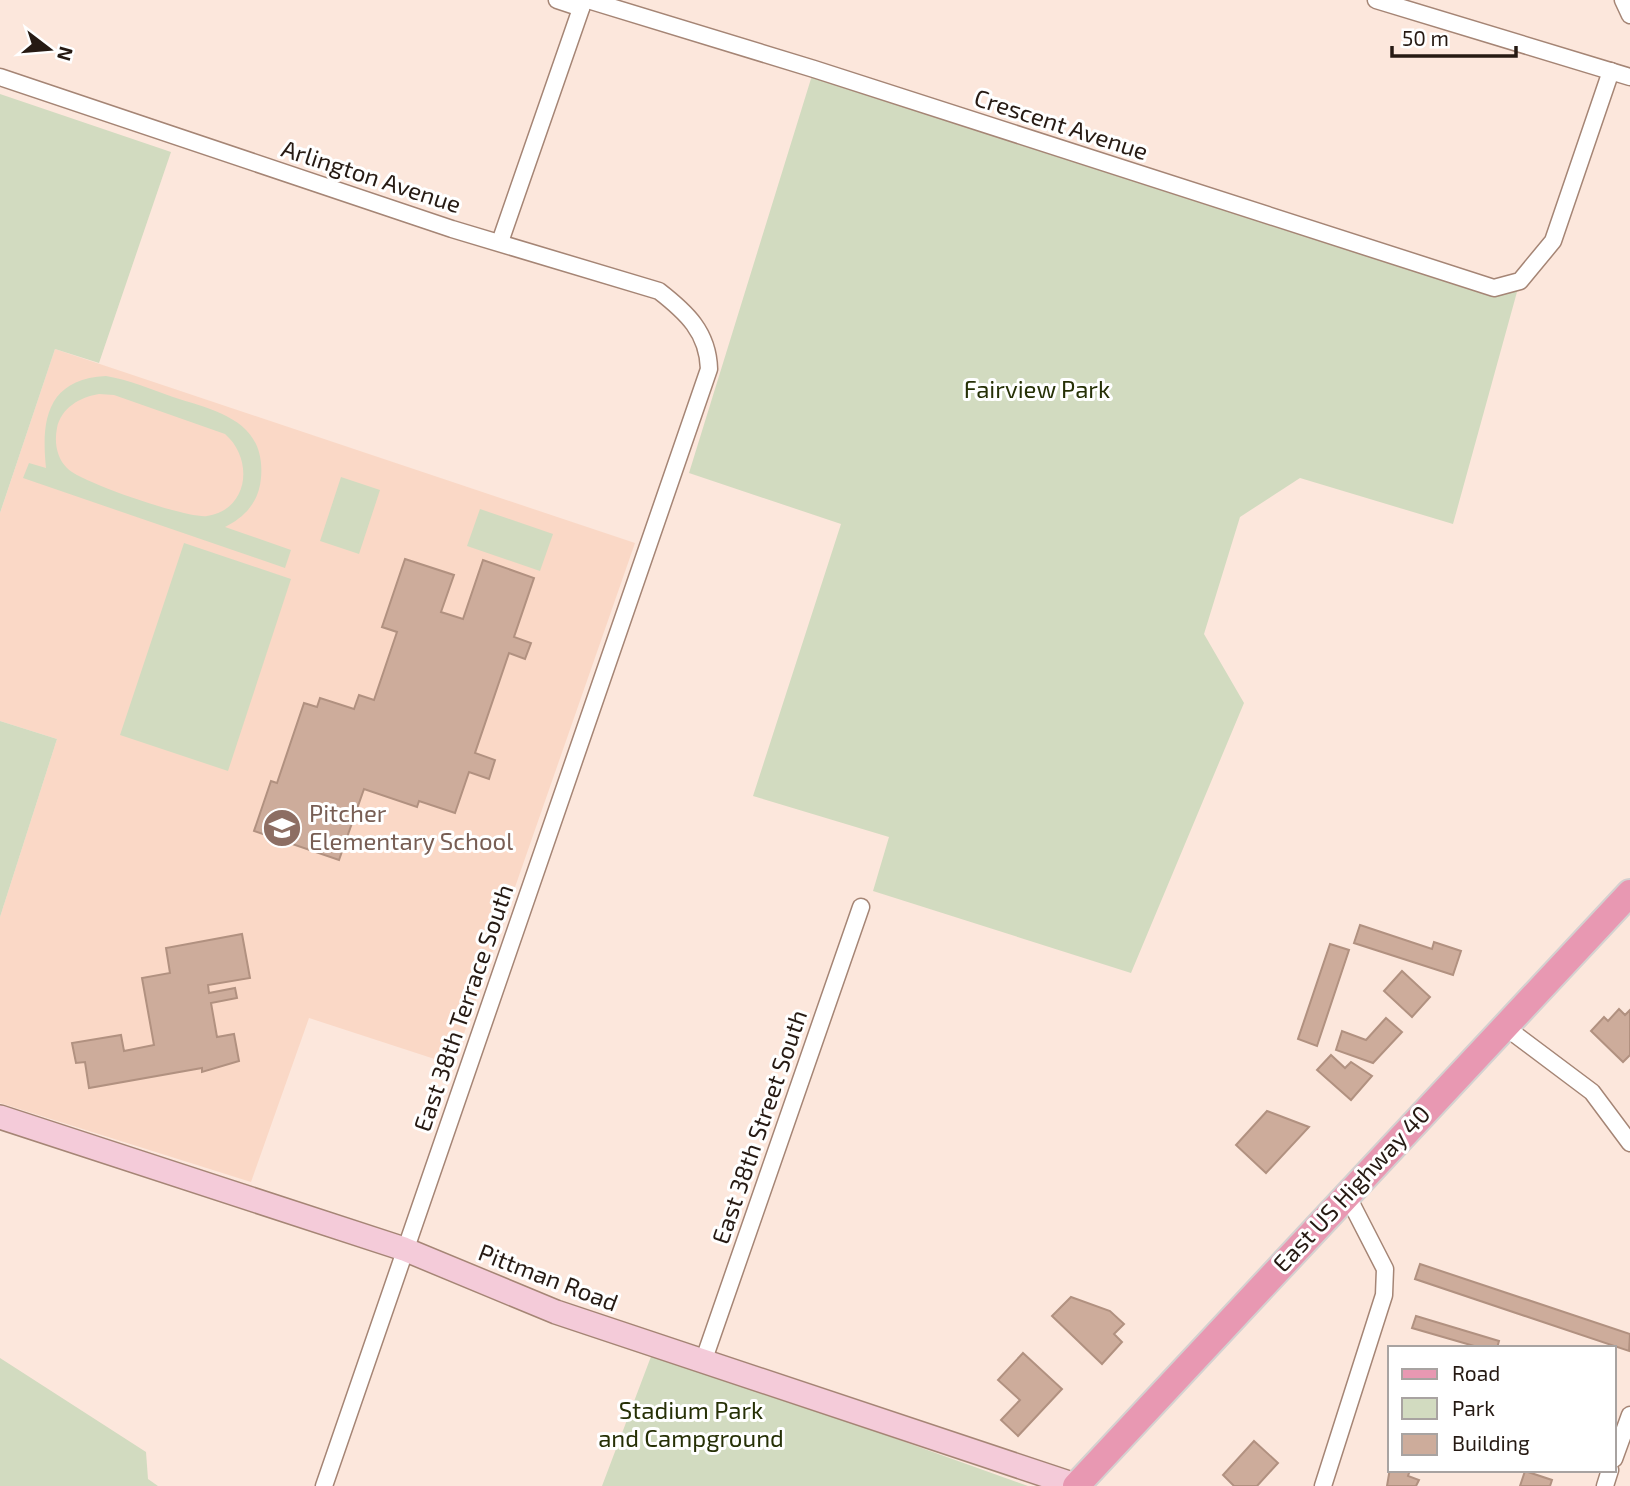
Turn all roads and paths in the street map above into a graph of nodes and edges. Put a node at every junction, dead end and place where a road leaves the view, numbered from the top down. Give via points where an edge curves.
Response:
1 (557, 0) edge
2 (1376, 0) edge
3 (1623, 0) edge
4 (584, 3) edge
5 (1630, 16) edge
6 (1611, 71) junction
7 (0, 77) edge
8 (1630, 77) edge
9 (500, 242) junction
10 (706, 346) joint
11 (1630, 893) edge
12 (861, 907) dead end
13 (1504, 1026) junction
14 (0, 1117) edge
15 (1630, 1143) edge
16 (1347, 1195) junction
17 (404, 1249) junction
18 (703, 1362) junction
19 (1630, 1415) edge
20 (1616, 1454) edge
21 (324, 1486) edge
22 (1077, 1486) edge
23 (1323, 1486) edge

1 - 4 street, Crescent Avenue
2 - 6 street
3 - 5 street
4 - 6 street, Crescent Avenue via 827,73 1494,288 1520,281 1553,241
4 - 9 street
6 - 8 street
7 - 9 street, Arlington Avenue
9 - 10 street, Arlington Avenue via 659,291 685,312
10 - 17 street, East 38th Terrace South via 709,369
11 - 13 main road, East US Highway 40
12 - 18 street, East 38th Street South
13 - 15 street via 1592,1092
13 - 16 main road, East US Highway 40
14 - 17 street, Pittman Road
16 - 22 main road, East US Highway 40
16 - 23 street via 1385,1269 1384,1295
17 - 18 street, Pittman Road via 556,1312
17 - 21 street, East 38th Terrace South
18 - 22 street, Pittman Road
19 - 20 street

